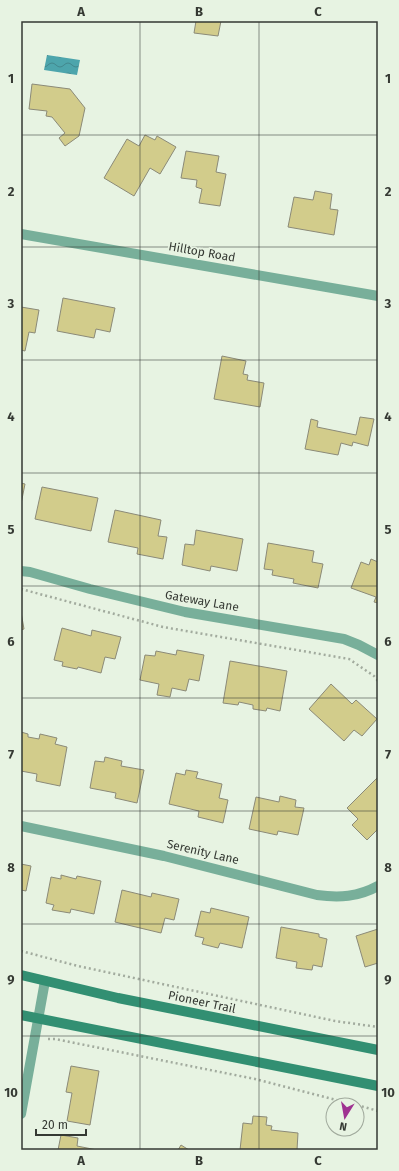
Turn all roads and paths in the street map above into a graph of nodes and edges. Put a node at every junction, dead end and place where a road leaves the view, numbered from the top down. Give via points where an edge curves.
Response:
1 (21, 234) edge
2 (378, 296) edge
3 (21, 571) edge
4 (21, 588) edge
5 (378, 655) edge
6 (378, 681) edge
7 (21, 826) edge
8 (378, 886) edge
9 (21, 951) edge
10 (21, 975) edge
11 (45, 981) junction
12 (21, 1015) edge
13 (38, 1019) junction
14 (378, 1027) edge
15 (34, 1038) junction
16 (378, 1050) edge
17 (378, 1086) edge
18 (325, 1097) edge
19 (365, 1107) edge
20 (378, 1111) edge
21 (21, 1114) edge

1 - 2 street, Hilltop Road
3 - 5 street, Gateway Lane via 185,612 344,639
4 - 6 path via 163,627 349,659
7 - 8 street, Serenity Lane via 171,858 317,895 354,895
9 - 14 path via 78,966
10 - 11 main road, Pioneer Trail
11 - 13 street
11 - 16 main road, Pioneer Trail
12 - 13 main road
13 - 15 street
13 - 17 main road
15 - 18 path via 55,1039 254,1079
15 - 21 street
19 - 20 path

